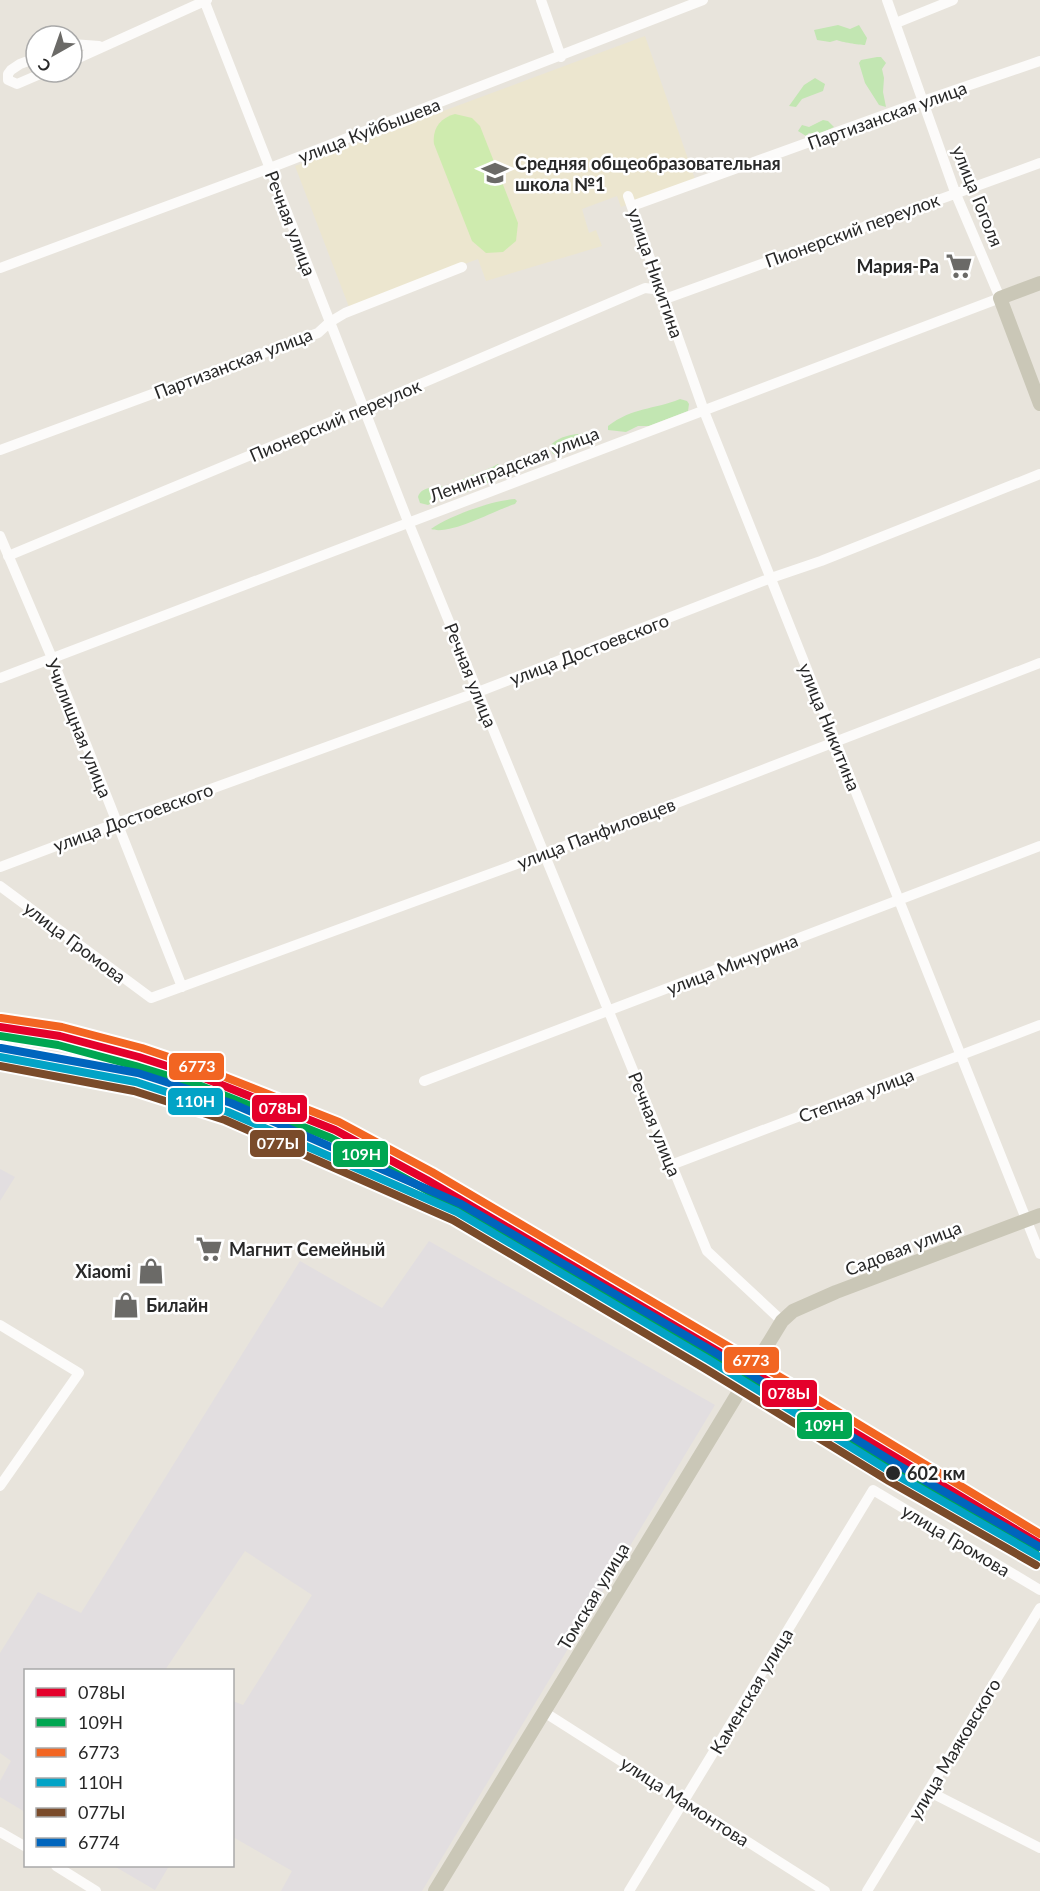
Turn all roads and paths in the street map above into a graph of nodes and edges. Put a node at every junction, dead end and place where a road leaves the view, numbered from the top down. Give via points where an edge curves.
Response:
1 (205, 0) edge
2 (541, 0) edge
3 (703, 0) edge
4 (887, 0) edge
5 (953, 0) edge
6 (896, 23) junction
7 (84, 45) edge
8 (102, 46) junction
9 (84, 54) edge
10 (561, 57) junction
11 (1040, 61) edge
12 (24, 64) edge
13 (24, 81) edge
14 (923, 101) junction
15 (1040, 163) edge
16 (270, 168) junction
17 (955, 192) junction
18 (630, 201) joint
19 (462, 267) dead end
20 (0, 268) edge
21 (1040, 283) edge
22 (663, 295) junction
23 (1000, 298) junction
24 (330, 322) junction
25 (1040, 404) edge
26 (363, 408) junction
27 (704, 411) junction
28 (0, 450) edge
29 (1040, 474) edge
30 (409, 524) junction
31 (0, 536) edge
32 (8, 556) junction
33 (771, 578) junction
34 (52, 658) junction
35 (1040, 663) edge
36 (0, 678) edge
37 (478, 692) junction
38 (836, 742) junction
39 (117, 822) junction
40 (1040, 846) edge
41 (544, 854) junction
42 (0, 867) edge
43 (0, 886) edge
44 (900, 900) junction
45 (182, 987) junction
46 (151, 998) joint
47 (609, 1011) junction
48 (1040, 1025) edge
49 (961, 1055) junction
50 (424, 1081) dead end
51 (671, 1165) junction
52 (1034, 1217) edge
53 (1040, 1254) edge
54 (782, 1321) junction
55 (0, 1325) edge
56 (0, 1486) edge
57 (873, 1490) joint
58 (1040, 1590) edge
59 (1040, 1608) edge
60 (544, 1712) junction
61 (928, 1791) junction
62 (684, 1801) junction
63 (0, 1832) edge
64 (24, 1846) edge
65 (1040, 1848) edge
66 (58, 1867) edge
67 (96, 1891) edge
68 (435, 1891) edge
69 (629, 1891) edge
70 (825, 1891) edge
71 (867, 1891) edge

1 - 8 street
1 - 16 street, Речная улица
2 - 10 street
3 - 10 street, улица Куйбышева
4 - 6 street, улица Гоголя
5 - 6 street
6 - 14 street, улица Гоголя
7 - 8 street
8 - 9 street
10 - 16 street, улица Куйбышева
11 - 14 street, Партизанская улица
12 - 13 street via 11,70 8,80 17,84
14 - 17 street, улица Гоголя
14 - 18 street, Партизанская улица
15 - 17 street, Пионерский переулок
16 - 20 street, улица Куйбышева
16 - 24 street, Речная улица
17 - 22 street, Пионерский переулок
17 - 23 street, улица Гоголя
18 - 22 street, улица Никитина
19 - 24 street, Партизанская улица
21 - 23 main road, Ленинградская улица
22 - 26 street, Пионерский переулок via 645,288
22 - 27 street, улица Никитина
23 - 25 main road, улица Гоголя
23 - 27 street, Ленинградская улица
24 - 26 street, Речная улица
24 - 28 street, Партизанская улица via 318,333
26 - 30 street, Речная улица
26 - 32 street, Пионерский переулок
27 - 30 street, Ленинградская улица
27 - 33 street, улица Никитина
29 - 33 street, улица Достоевского
30 - 34 street, Ленинградская улица
30 - 37 street, Речная улица
31 - 32 street, Училищная улица
32 - 34 street, Училищная улица
33 - 37 street, улица Достоевского
33 - 38 street, улица Никитина
34 - 36 street, Ленинградская улица
34 - 39 street, Училищная улица
35 - 38 street, улица Панфиловцев
37 - 39 street, улица Достоевского
37 - 41 street, Речная улица
38 - 41 street, улица Панфиловцев
38 - 44 street, улица Никитина
39 - 42 street, улица Достоевского
39 - 45 street, Училищная улица
40 - 44 street, улица Мичурина
41 - 45 street, улица Панфиловцев
41 - 47 street, Речная улица
43 - 46 street, улица Громова
44 - 47 street, улица Мичурина
44 - 49 street, улица Никитина
45 - 46 street, улица Панфиловцев
47 - 50 street, улица Мичурина
47 - 51 street, Речная улица
48 - 49 street, Степная улица
49 - 51 street, Степная улица
49 - 52 street, улица Никитина
51 - 54 street, Речная улица via 707,1251
52 - 53 street, улица Никитина
52 - 54 main road, Садовая улица via 836,1292 793,1311
54 - 60 main road, Томская улица
55 - 56 street via 79,1373
57 - 58 street, улица Громова
57 - 62 street, Каменская улица
59 - 61 street, улица Маяковского
60 - 62 street, улица Мамонтова
60 - 68 main road, Томская улица
61 - 65 street
61 - 71 street, улица Маяковского
62 - 69 street, Каменская улица
62 - 70 street, улица Мамонтова
63 - 64 street
66 - 67 street

